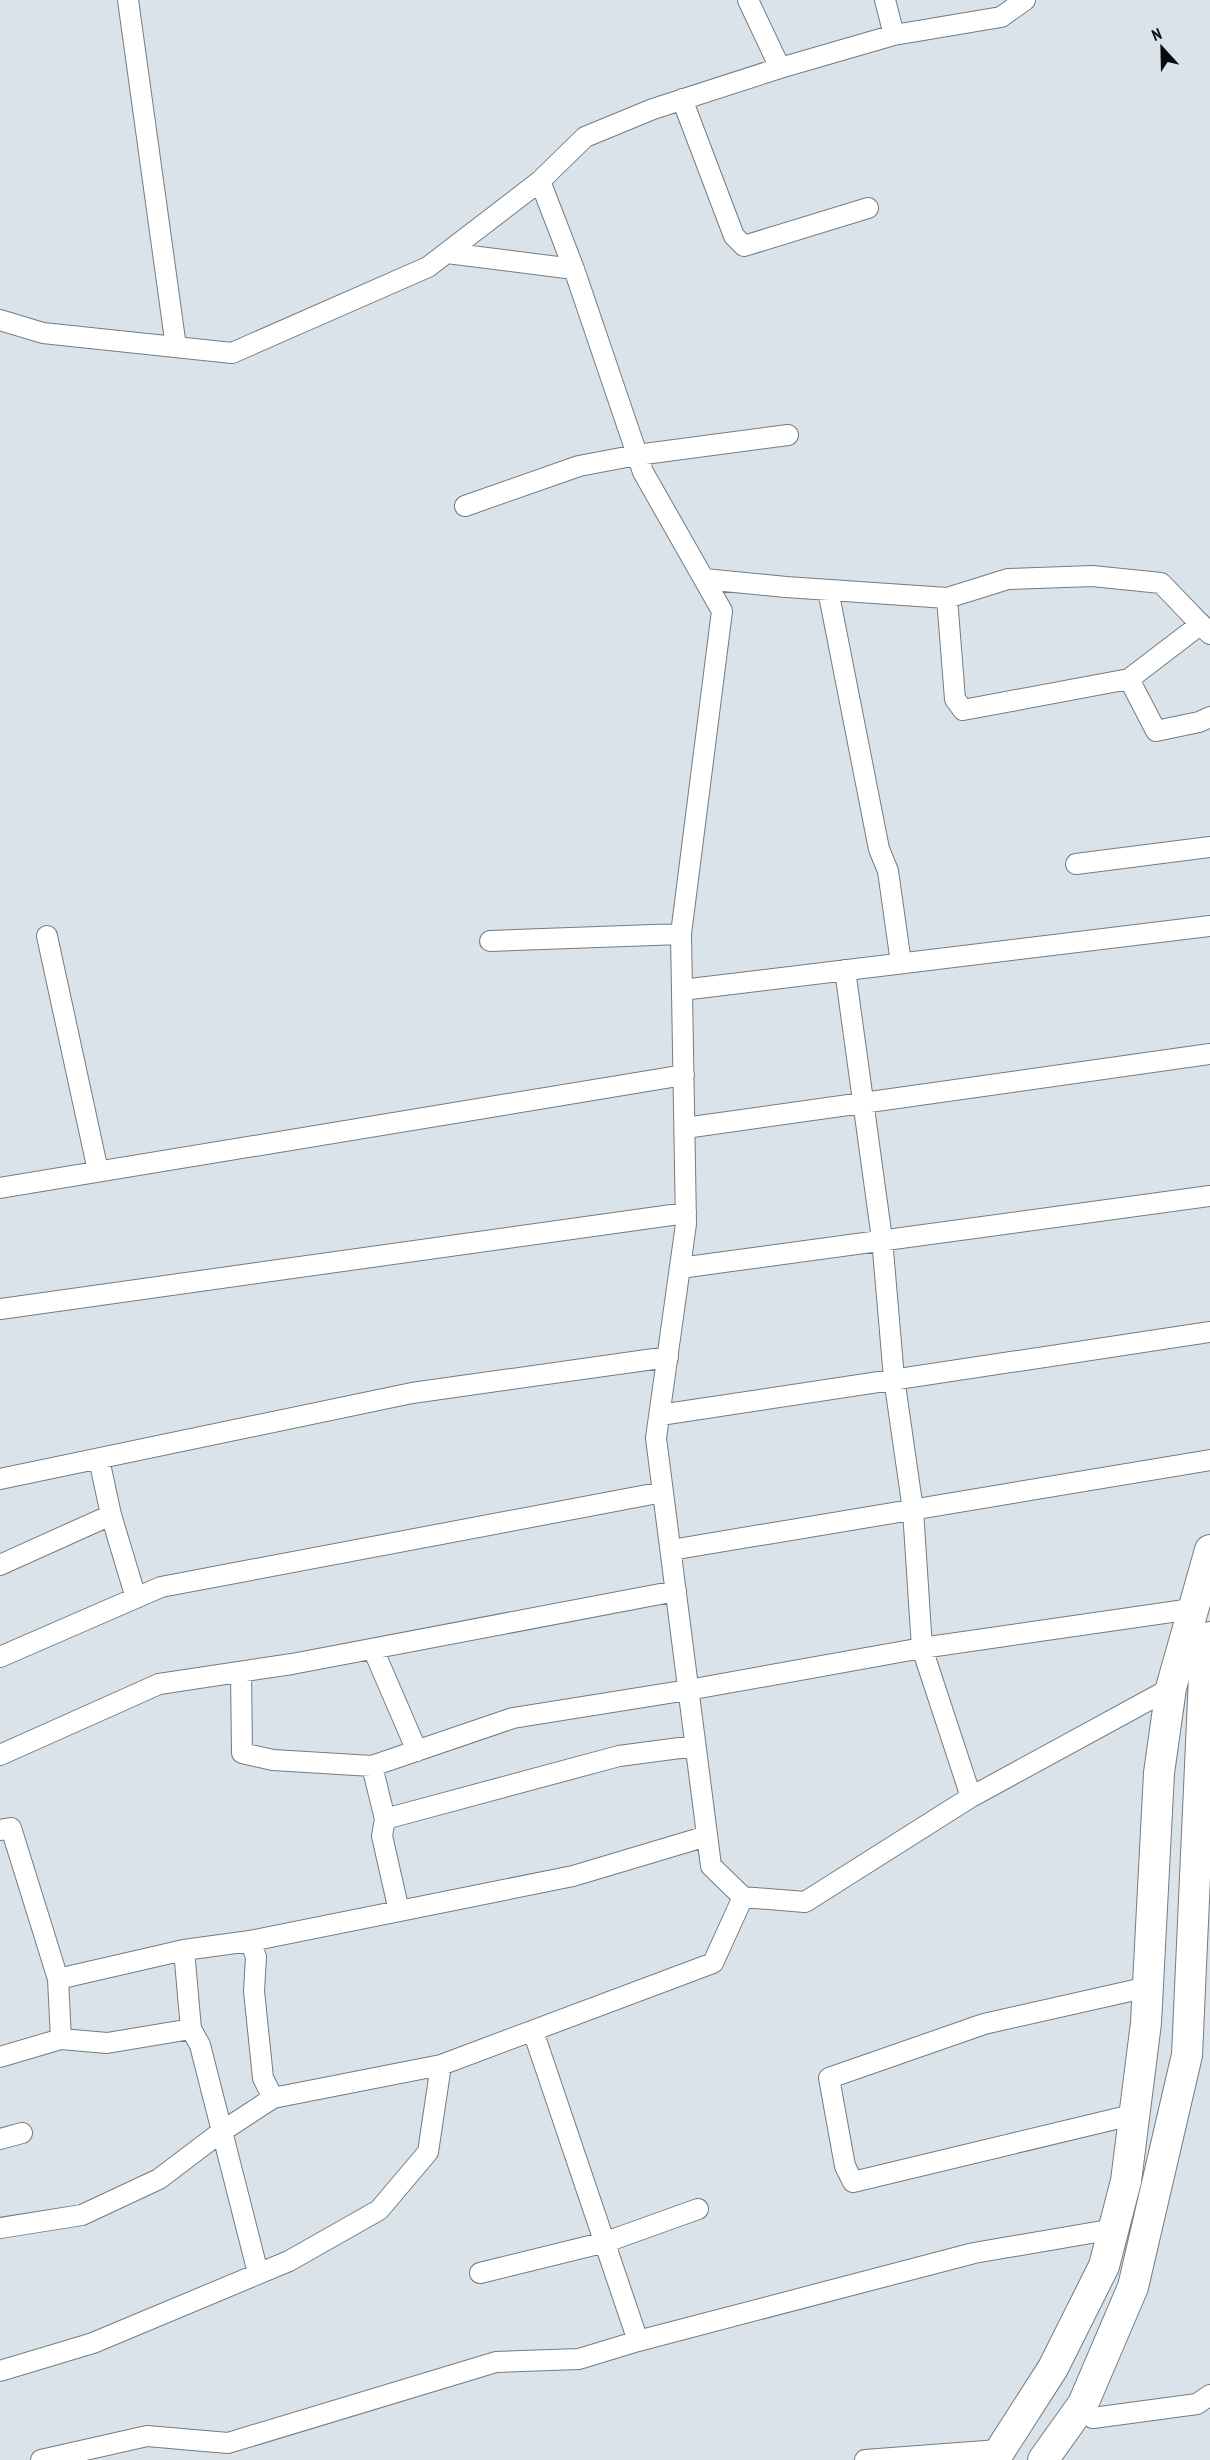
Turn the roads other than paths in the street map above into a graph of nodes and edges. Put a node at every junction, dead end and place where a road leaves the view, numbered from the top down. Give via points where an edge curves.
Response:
1 (128, 0) edge
2 (748, 0) edge
3 (885, 0) edge
4 (1024, 0) edge
5 (894, 35) junction
6 (780, 68) junction
7 (682, 99) junction
8 (540, 181) junction
9 (868, 208) dead end
10 (447, 253) junction
11 (574, 269) junction
12 (0, 320) edge
13 (176, 347) junction
14 (788, 435) dead end
15 (637, 454) junction
16 (465, 506) dead end
17 (704, 579) junction
18 (828, 590) junction
19 (947, 598) junction
20 (1205, 629) edge
21 (1129, 679) junction
22 (1210, 717) edge
23 (1210, 847) edge
24 (1076, 864) dead end
25 (1210, 926) edge
26 (681, 934) junction
27 (47, 936) dead end
28 (490, 941) dead end
29 (901, 963) junction
30 (845, 970) junction
31 (682, 990) junction
32 (1210, 1054) edge
33 (684, 1075) junction
34 (865, 1103) junction
35 (685, 1128) junction
36 (98, 1171) junction
37 (0, 1188) edge
38 (1210, 1196) edge
39 (686, 1213) junction
40 (882, 1239) junction
41 (680, 1268) junction
42 (0, 1309) edge
43 (1210, 1332) edge
44 (668, 1357) junction
45 (894, 1378) junction
46 (660, 1414) junction
47 (99, 1458) junction
48 (1210, 1460) edge
49 (0, 1479) edge
50 (663, 1492) junction
51 (913, 1510) junction
52 (111, 1515) junction
53 (671, 1550) junction
54 (1210, 1550) edge
55 (0, 1565) edge
56 (676, 1591) junction
57 (136, 1598) junction
58 (1192, 1609) junction
59 (1210, 1636) edge
60 (922, 1648) junction
61 (373, 1649) junction
62 (0, 1657) edge
63 (241, 1672) junction
64 (1171, 1688) junction
65 (688, 1690) junction
66 (695, 1746) junction
67 (417, 1751) junction
68 (0, 1755) edge
69 (372, 1766) junction
70 (971, 1797) junction
71 (385, 1819) junction
72 (0, 1830) edge
73 (707, 1836) junction
74 (1202, 1884) edge
75 (743, 1897) junction
76 (399, 1911) junction
77 (250, 1941) junction
78 (183, 1950) junction
79 (58, 1978) junction
80 (1149, 1987) junction
81 (191, 2029) junction
82 (533, 2031) junction
83 (61, 2039) junction
84 (0, 2057) edge
85 (441, 2065) junction
86 (273, 2098) junction
87 (1136, 2114) junction
88 (221, 2132) junction
89 (22, 2133) dead end
90 (0, 2139) edge
91 (698, 2209) dead end
92 (0, 2228) edge
93 (1114, 2229) junction
94 (606, 2242) junction
95 (258, 2273) junction
96 (480, 2273) dead end
97 (638, 2341) junction
98 (0, 2371) edge
99 (1210, 2395) edge
100 (1083, 2404) junction
101 (996, 2455) edge
102 (41, 2460) edge
103 (865, 2460) edge
104 (1043, 2460) edge

1 - 13 street
2 - 6 street
3 - 5 street
4 - 5 street via 1001,17
5 - 6 street
6 - 7 street
7 - 8 street via 585,137
7 - 9 street via 734,236 744,246
8 - 10 street
8 - 11 street
10 - 11 street
10 - 13 street via 428,267 232,353
11 - 15 street
12 - 13 street via 43,333
14 - 15 street
15 - 16 street via 579,466
15 - 17 street via 643,472
17 - 18 street
17 - 26 street via 722,611
18 - 19 street
18 - 29 street via 879,849 888,872
19 - 20 street via 1008,579 1092,576 1161,583
19 - 21 street via 955,699 963,710
20 - 21 street
21 - 22 street via 1156,731
23 - 24 street
25 - 29 street
26 - 28 street
26 - 31 street
27 - 36 street
29 - 30 street
30 - 31 street
30 - 34 street
31 - 33 street
32 - 34 street
33 - 35 street
33 - 36 street
34 - 35 street
34 - 40 street
35 - 39 street
36 - 37 street
38 - 40 street
39 - 41 street
39 - 42 street
40 - 41 street
40 - 45 street
41 - 44 street
43 - 45 street
44 - 46 street
44 - 47 street via 412,1393
45 - 46 street
45 - 51 street
46 - 50 street via 656,1438
47 - 49 street
47 - 52 street
48 - 51 street
50 - 53 street
50 - 57 street via 161,1587
51 - 53 street
51 - 60 street
52 - 55 street
52 - 57 street
53 - 56 street
54 - 58 main road
56 - 61 street
56 - 65 street
57 - 62 street
58 - 60 street
58 - 64 main road
59 - 74 main road via 1205,1655
60 - 65 street
60 - 70 street
61 - 63 street
61 - 67 street
63 - 68 street via 159,1684
63 - 69 street via 242,1753 273,1760
64 - 70 street
64 - 80 main road via 1159,1773
65 - 66 street
65 - 67 street via 513,1718
66 - 71 street via 619,1756
66 - 73 street
67 - 69 street
69 - 71 street
70 - 75 street via 805,1902
71 - 76 street via 382,1836
72 - 79 street via 11,1828
73 - 75 street via 711,1866
73 - 76 street via 573,1876
74 - 100 main road via 1187,2055 1133,2288
75 - 82 street via 713,1963
76 - 77 street
77 - 78 street
77 - 86 street via 256,1957 254,1991 263,2078
78 - 79 street
78 - 81 street
79 - 83 street
80 - 87 main road
80 - 87 street via 984,2024 829,2078 845,2166 853,2182
81 - 83 street via 106,2043
81 - 88 street via 200,2045
82 - 85 street
82 - 94 street
83 - 84 street
85 - 86 street
85 - 95 street via 428,2152 379,2210
86 - 88 street
87 - 93 main road
88 - 92 street via 159,2179 82,2215
88 - 95 street
89 - 90 street
91 - 94 street
93 - 97 street via 974,2253
93 - 101 main road via 1104,2266 1053,2368
94 - 96 street
94 - 97 street
95 - 98 street via 93,2343
97 - 102 street via 579,2359 496,2362 228,2443 147,2436
99 - 100 street via 1197,2404 1093,2418
100 - 104 main road
101 - 103 street

